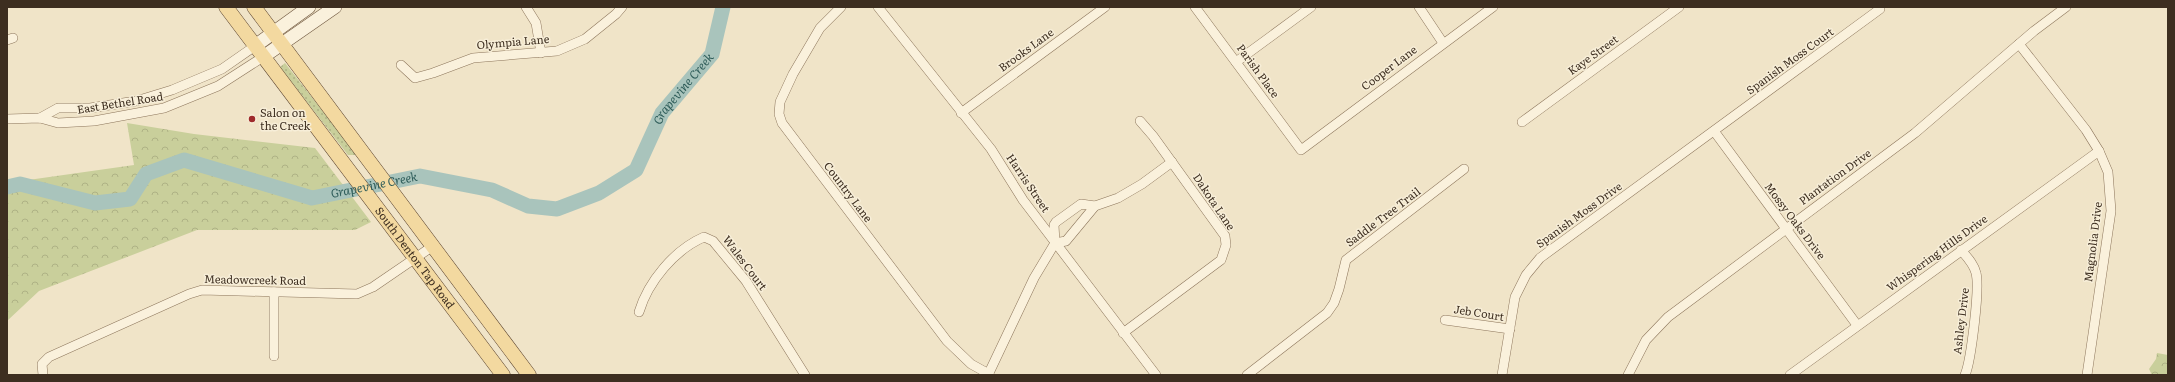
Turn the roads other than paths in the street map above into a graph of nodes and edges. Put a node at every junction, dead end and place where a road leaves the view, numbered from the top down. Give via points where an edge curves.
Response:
1 (226, 7) edge
2 (254, 7) edge
3 (309, 7) edge
4 (335, 7) edge
5 (526, 7) edge
6 (622, 7) edge
7 (841, 7) edge
8 (878, 7) edge
9 (1105, 7) edge
10 (1195, 7) edge
11 (1310, 7) edge
12 (1419, 7) edge
13 (1493, 7) edge
14 (1679, 7) edge
15 (2066, 7) edge
16 (1880, 9) dead end
17 (273, 32) junction
18 (1444, 43) junction
19 (282, 44) junction
20 (2019, 44) junction
21 (259, 52) junction
22 (541, 53) junction
23 (1236, 62) junction
24 (401, 65) dead end
25 (961, 113) junction
26 (40, 118) junction
27 (7, 119) edge
28 (1140, 121) dead end
29 (1522, 122) dead end
30 (1714, 131) junction
31 (1301, 150) joint
32 (2099, 151) junction
33 (1172, 162) junction
34 (1464, 169) dead end
35 (1095, 206) junction
36 (1786, 229) junction
37 (1055, 243) junction
38 (433, 246) junction
39 (1961, 250) junction
40 (416, 259) junction
41 (274, 292) junction
42 (639, 312) dead end
43 (1445, 320) dead end
44 (1857, 325) junction
45 (1510, 329) junction
46 (1123, 332) junction
47 (274, 356) dead end
48 (988, 374) edge
49 (43, 375) edge
50 (503, 375) edge
51 (528, 375) edge
52 (805, 375) edge
53 (1156, 375) edge
54 (1247, 375) edge
55 (1502, 375) edge
56 (1628, 375) edge
57 (1790, 375) edge
58 (1965, 375) edge
59 (2087, 375) edge

1 - 21 main road, South Denton Tap Road
2 - 17 main road, South Denton Tap Road
3 - 17 main road
4 - 19 main road
5 - 22 street via 536,23
6 - 22 street, Olympia Lane via 585,39 557,51
7 - 48 street, Country Lane via 820,28 793,74 780,102 779,114 782,123 947,340 971,364
8 - 25 street, Harris Street
9 - 25 street, Brooks Lane
10 - 23 street, Parish Place
11 - 23 street
12 - 18 street
13 - 18 street, Cooper Lane
14 - 29 street, Kaye Street
15 - 20 street, Plantation Drive
16 - 30 street, Spanish Moss Court
17 - 19 main road, South Denton Tap Road
17 - 21 main road
18 - 31 street, Cooper Lane
19 - 21 main road
19 - 38 main road, South Denton Tap Road
20 - 32 street, Magnolia Drive via 2086,130
20 - 36 street, Plantation Drive via 1915,133
21 - 26 street, East Bethel Road via 172,90 136,101 90,108 58,108
21 - 26 street, East Bethel Road via 218,86 164,108 94,121 58,123
21 - 40 main road, South Denton Tap Road
22 - 24 street, Olympia Lane via 473,58 415,78
23 - 31 street, Parish Place
25 - 37 street, Harris Street via 991,149 1023,200
26 - 27 street, East Bethel Road
28 - 33 street, Dakota Lane
30 - 36 street, Mossy Oaks Drive
30 - 45 street, Spanish Moss Drive via 1540,258 1526,275 1515,297
32 - 39 street, Whispering Hills Drive
32 - 59 street, Magnolia Drive via 2108,172 2110,211
33 - 35 street via 1118,198
33 - 46 street, Dakota Lane via 1225,236 1225,252 1221,260
34 - 54 street, Saddle Tree Trail via 1346,260 1334,303 1327,312
35 - 37 street via 1066,241
35 - 37 street via 1081,204 1056,222
36 - 44 street, Mossy Oaks Drive
36 - 56 street, Plantation Drive via 1668,317 1646,340
37 - 46 street, Harris Street
37 - 48 street via 1034,278
38 - 40 street, Meadowcreek Road
38 - 51 main road, South Denton Tap Road
39 - 44 street, Whispering Hills Drive
39 - 58 street, Ashley Drive via 1971,261 1977,285 1976,312
40 - 41 street, Meadowcreek Road via 373,287 357,294
40 - 50 main road, South Denton Tap Road
41 - 47 street
41 - 49 street, Meadowcreek Road via 202,290 189,294 49,357 42,364
42 - 52 street, Wales Court via 644,296 663,270 694,241 704,237 713,241 746,281
43 - 45 street, Jeb Court
44 - 57 street, Whispering Hills Drive
45 - 55 street, Spanish Moss Drive
46 - 53 street, Harris Street

